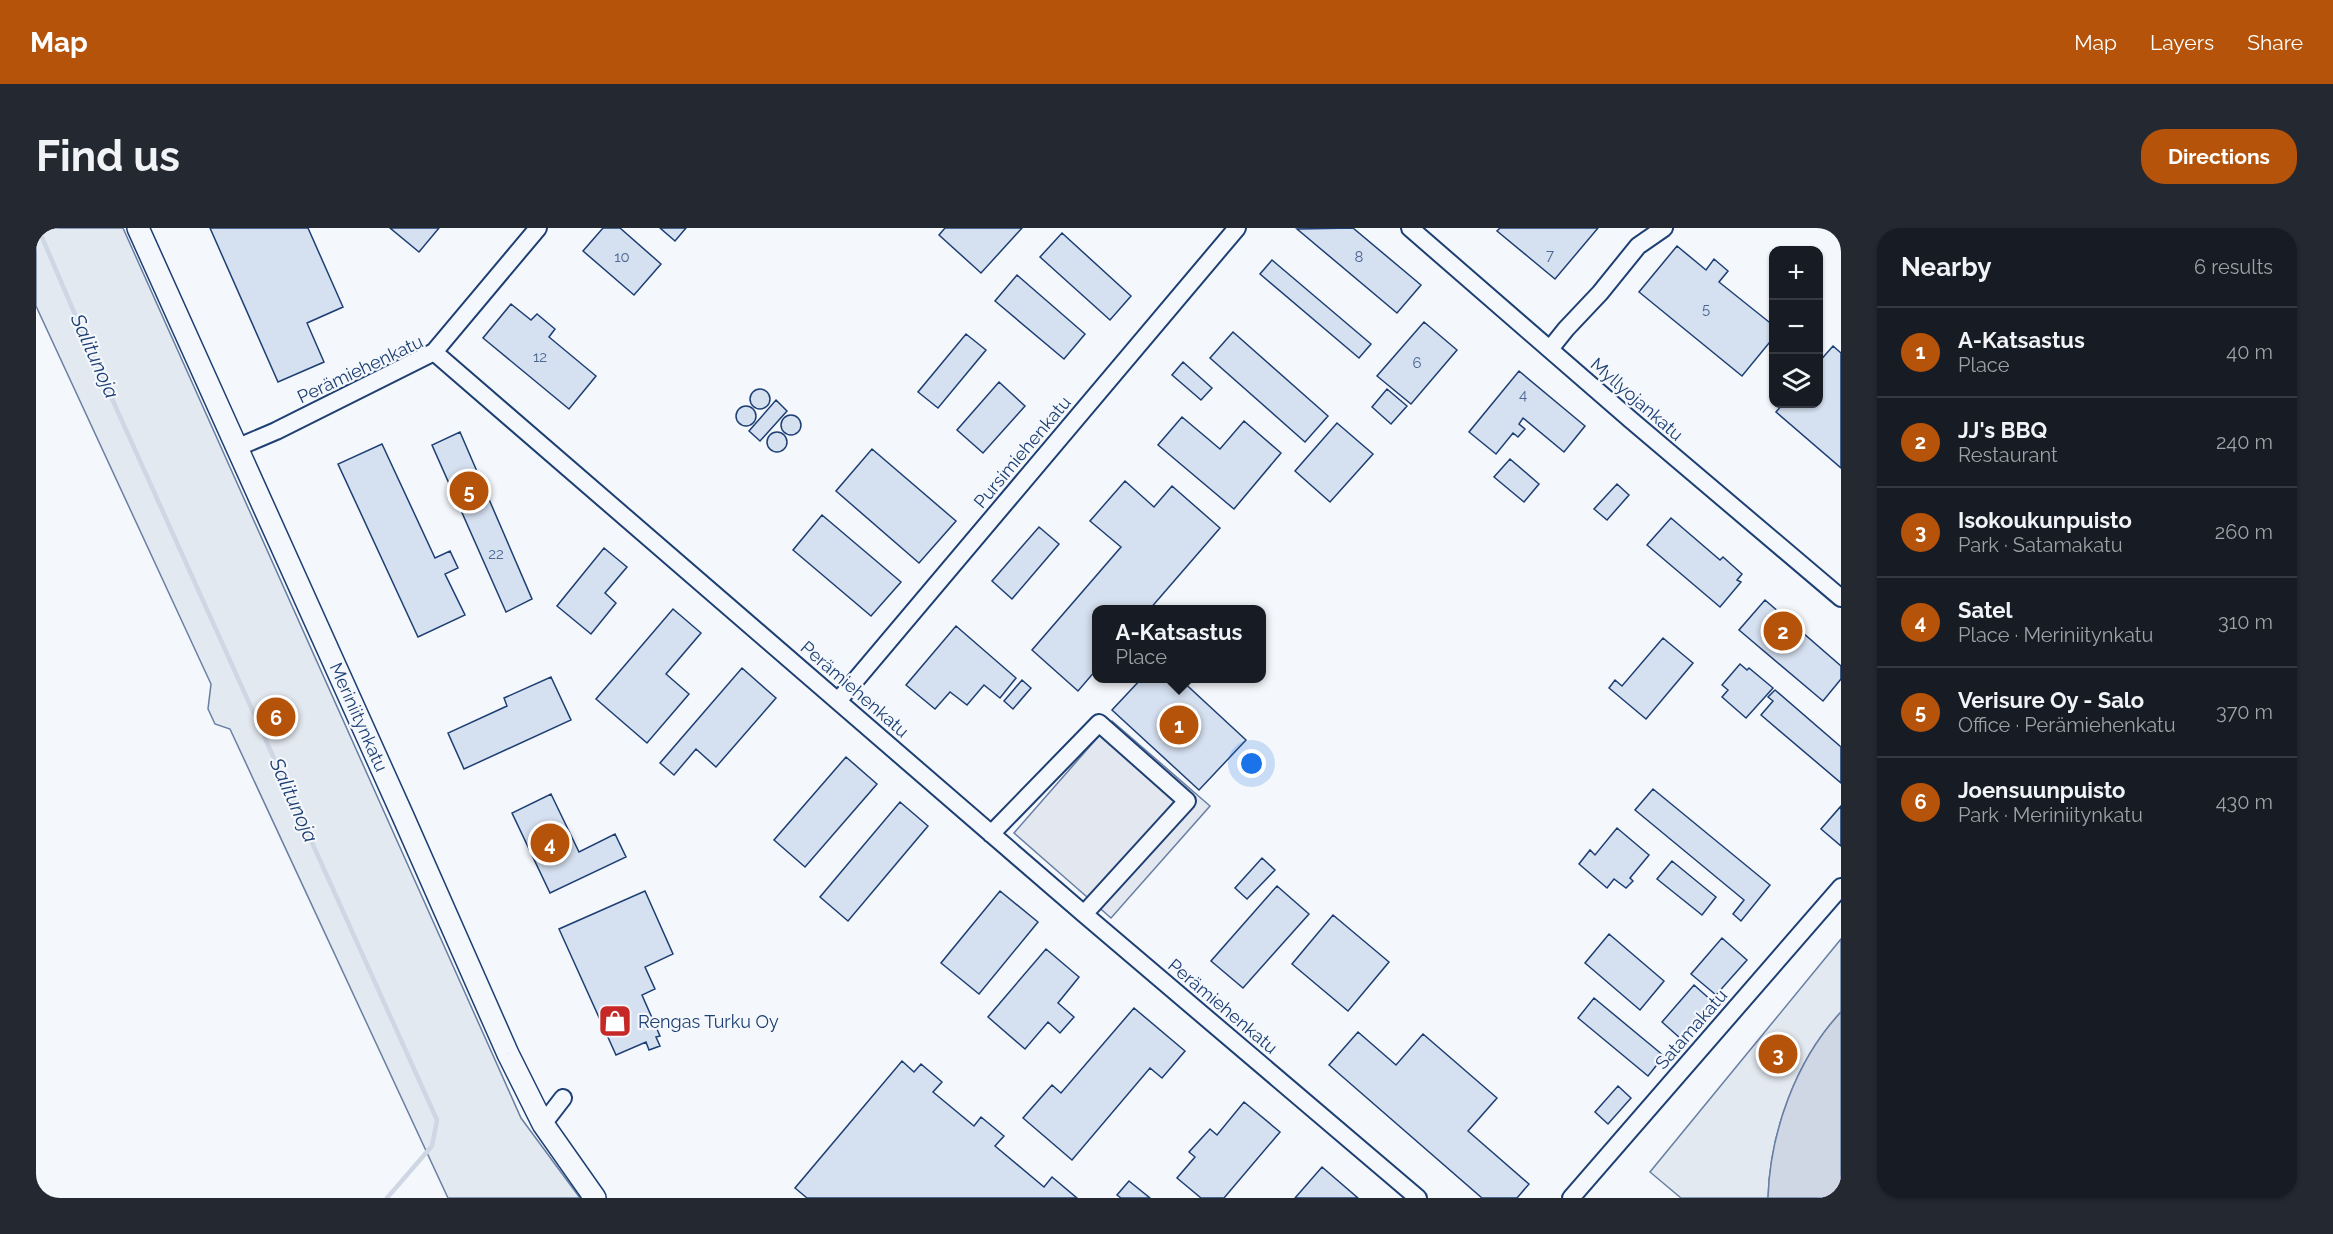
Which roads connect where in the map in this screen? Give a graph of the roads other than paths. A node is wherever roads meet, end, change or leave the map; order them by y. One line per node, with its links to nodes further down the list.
1 (138, 228): 8 (main road, Meriniitynkatu)
2 (538, 228): 7 (street)
3 (1237, 228): 10 (street, Pursimiehenkatu)
4 (1410, 228): 6 (street, Myllyojankatu)
5 (1664, 228): 6 (street)
6 (1550, 350): 9 (street, Myllyojankatu)
7 (434, 352): 8 (street, Perämiehenkatu); 10 (street, Perämiehenkatu)
8 (236, 448): 15 (main road, Meriniitynkatu)
9 (1841, 598)
10 (838, 701): 11 (street, Perämiehenkatu)
11 (991, 834): 13 (street, Perämiehenkatu); 13 (street)
12 (1841, 886): 18 (street, Satamakatu)
13 (1084, 914): 17 (street, Perämiehenkatu)
14 (563, 1098): 15 (street)
15 (543, 1124): 16 (main road, Meriniitynkatu)
16 (595, 1198)
17 (1418, 1198)
18 (1571, 1198)

